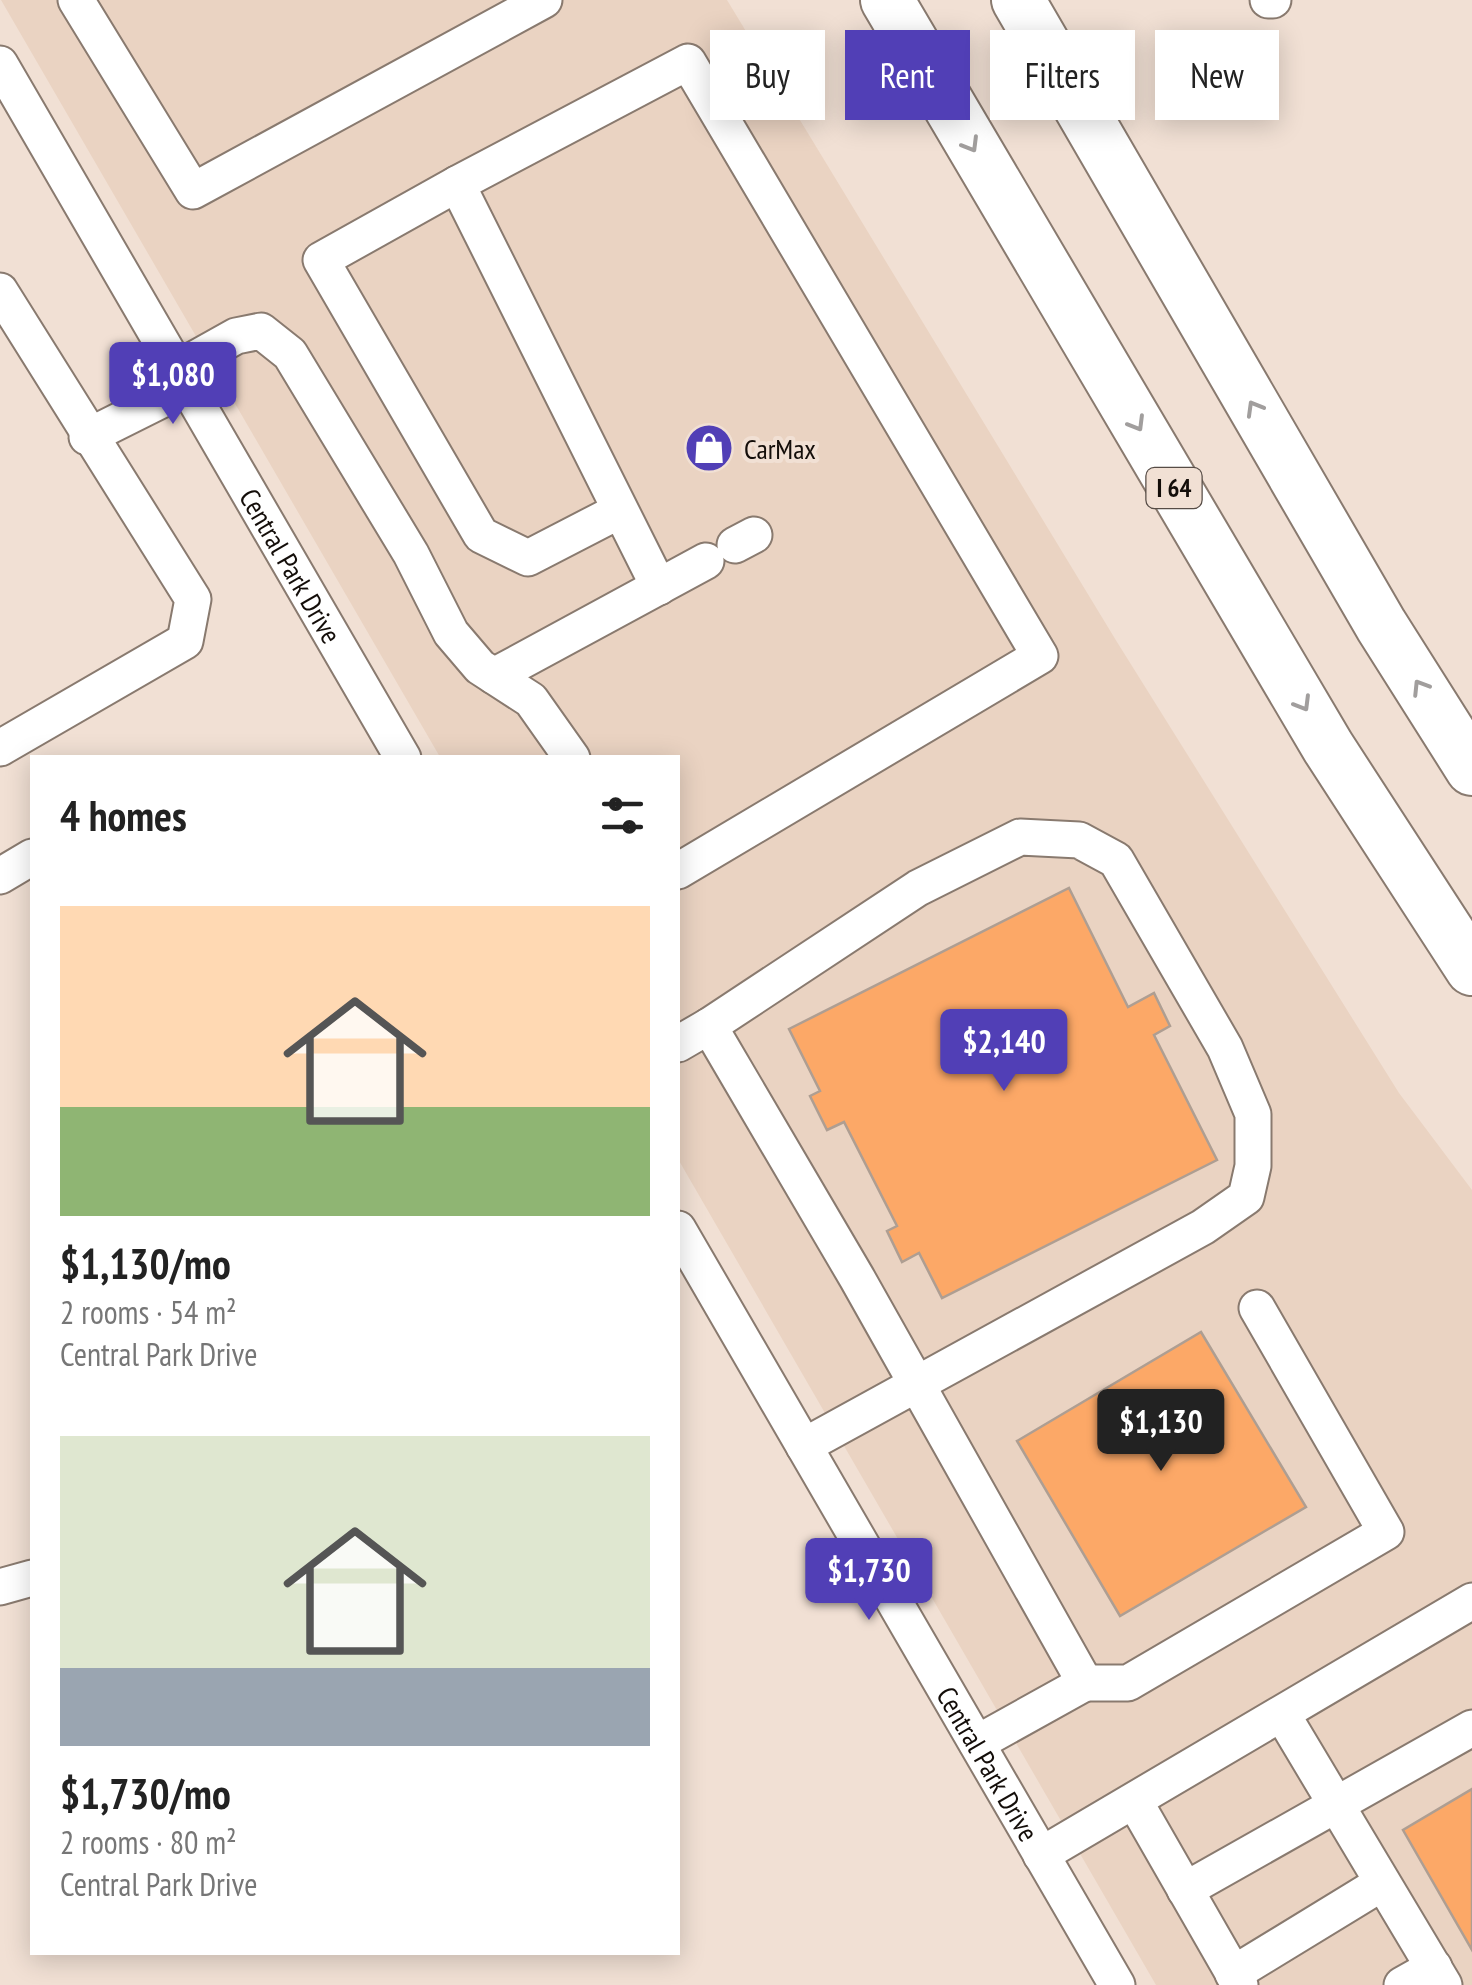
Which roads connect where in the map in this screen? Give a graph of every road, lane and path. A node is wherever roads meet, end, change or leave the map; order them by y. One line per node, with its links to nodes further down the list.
1 (544, 0): 4 (street)
2 (887, 0): 21 (highway, I 64, one-way to 21)
3 (1018, 0): 17 (highway, one-way to 3)
4 (84, 3)
5 (0, 64): 8 (street, Central Park Drive)
6 (457, 184): 10 (street); 10 (street); 19 (street)
7 (0, 291): 9 (street)
8 (182, 378): 9 (street); 13 (street); 15 (street, Central Park Drive)
9 (87, 437): 14 (street)
10 (618, 510): 12 (street)
11 (731, 547): 12 (street)
12 (659, 587): 13 (street)
13 (494, 676): 16 (street)
14 (0, 748)
15 (401, 755)
16 (570, 755)
17 (1472, 769)
18 (30, 857): 20 (street)
19 (680, 869)
20 (0, 876)
21 (1472, 969)
22 (709, 1026): 23 (street); 27 (street); 27 (street)
23 (680, 1043)
24 (680, 1238): 25 (street, Central Park Drive)
25 (687, 1268): 28 (street, Central Park Drive)
26 (1258, 1308): 32 (street)
27 (917, 1384): 28 (street); 32 (street)
28 (804, 1446): 35 (street, Central Park Drive)
29 (30, 1579): 30 (street)
30 (0, 1587)
31 (1472, 1601): 33 (street)
32 (1085, 1684): 35 (street)
33 (1282, 1714): 36 (street); 37 (street)
34 (1472, 1728): 37 (street)
35 (977, 1743): 38 (street, Central Park Drive)
36 (1135, 1802): 38 (street); 40 (street)
37 (1336, 1806): 39 (street); 40 (street)
38 (1041, 1855): 43 (street, Central Park Drive)
39 (1382, 1883): 41 (street); 42 (street)
40 (1186, 1890): 42 (street)
41 (1439, 1976): 44 (street)
42 (1236, 1980)
43 (1117, 1985)
44 (1402, 1985)

